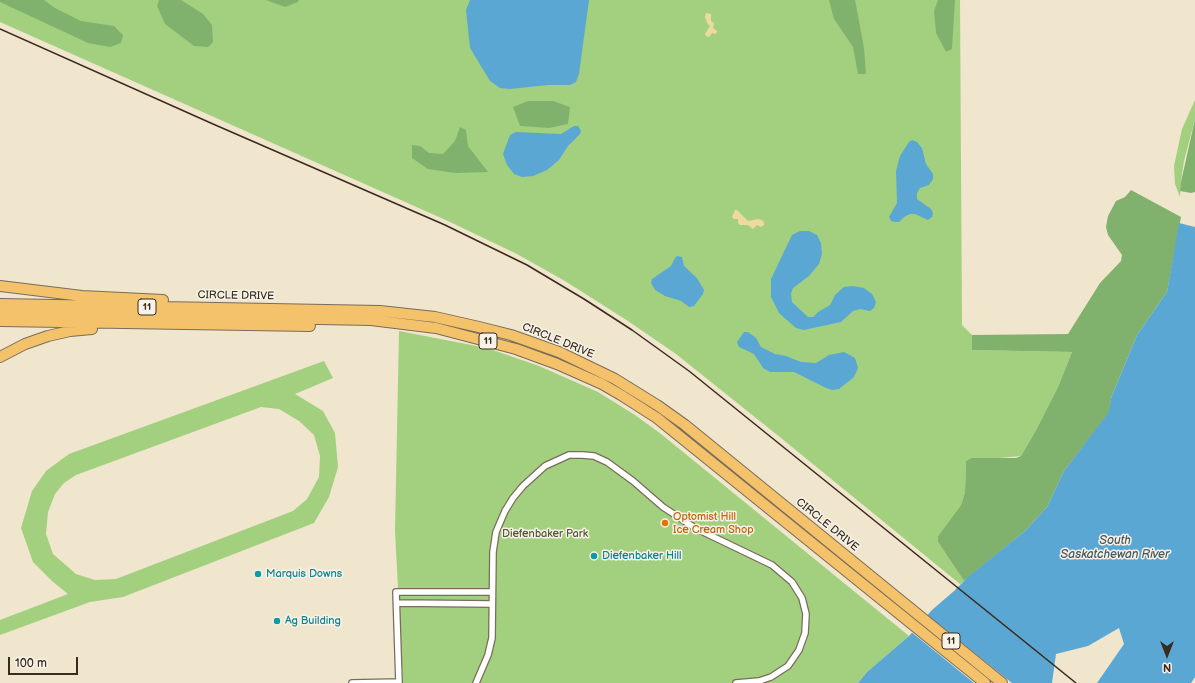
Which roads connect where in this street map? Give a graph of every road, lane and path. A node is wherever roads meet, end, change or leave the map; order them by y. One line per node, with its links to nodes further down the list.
1 (0, 286): 3 (highway)
2 (0, 304): 3 (highway, CIRCLE DRIVE / 11)
3 (295, 309): 17 (highway, CIRCLE DRIVE / 11)
4 (0, 313): 7 (highway, CIRCLE DRIVE / 11)
5 (0, 321): 6 (highway)
6 (200, 325): 7 (highway); 8 (highway)
7 (454, 332): 16 (highway, CIRCLE DRIVE / 11)
8 (0, 357)
9 (492, 592): 10 (street); 11 (street); 15 (street)
10 (396, 603): 11 (street); 13 (street)
11 (492, 604): 14 (street)
12 (352, 683): 13 (street)
13 (399, 683)
14 (476, 683)
15 (736, 683)
16 (985, 683)
17 (1002, 683)

